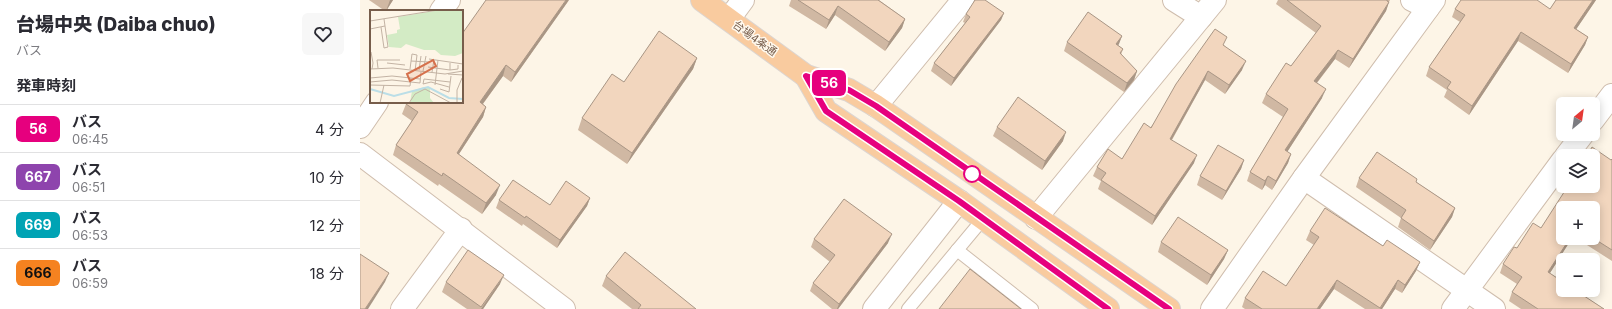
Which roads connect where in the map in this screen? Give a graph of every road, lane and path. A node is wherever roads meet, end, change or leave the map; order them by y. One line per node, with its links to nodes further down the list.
1 (449, 0): 8 (street)
2 (702, 0): 10 (highway, 台場4条通)
3 (743, 0): 10 (street)
4 (964, 0): 14 (street)
5 (1174, 0): 9 (street)
6 (1215, 0): 9 (street)
7 (1425, 3): 21 (street)
8 (442, 10)
9 (1201, 18): 23 (street)
10 (729, 19): 11 (highway, 台場4条通)
11 (806, 76): 14 (highway, 台場4条通); 22 (highway, 台場4条通)
12 (1612, 95): 15 (street)
13 (376, 103): 16 (street)
14 (876, 106): 23 (highway, 台場4条通)
15 (1600, 111)
16 (360, 127)
17 (1578, 141): 18 (street)
18 (1571, 149)
19 (360, 154): 25 (street)
20 (1556, 169): 27 (street)
21 (1304, 178): 27 (street); 35 (street)
22 (959, 201): 24 (highway, 台場4条通); 31 (street)
23 (1036, 218): 34 (highway, 台場4条通)
24 (983, 219): 26 (lane); 28 (highway, 台場4条通)
25 (461, 229): 29 (street); 30 (street)
26 (957, 250): 32 (lane); 33 (lane)
27 (1467, 289): 36 (street); 37 (street)
28 (1100, 307)
29 (402, 309)
30 (564, 309)
31 (874, 309)
32 (908, 309)
33 (1032, 309)
34 (1169, 309)
35 (1212, 309)
36 (1453, 309)
37 (1494, 309)

